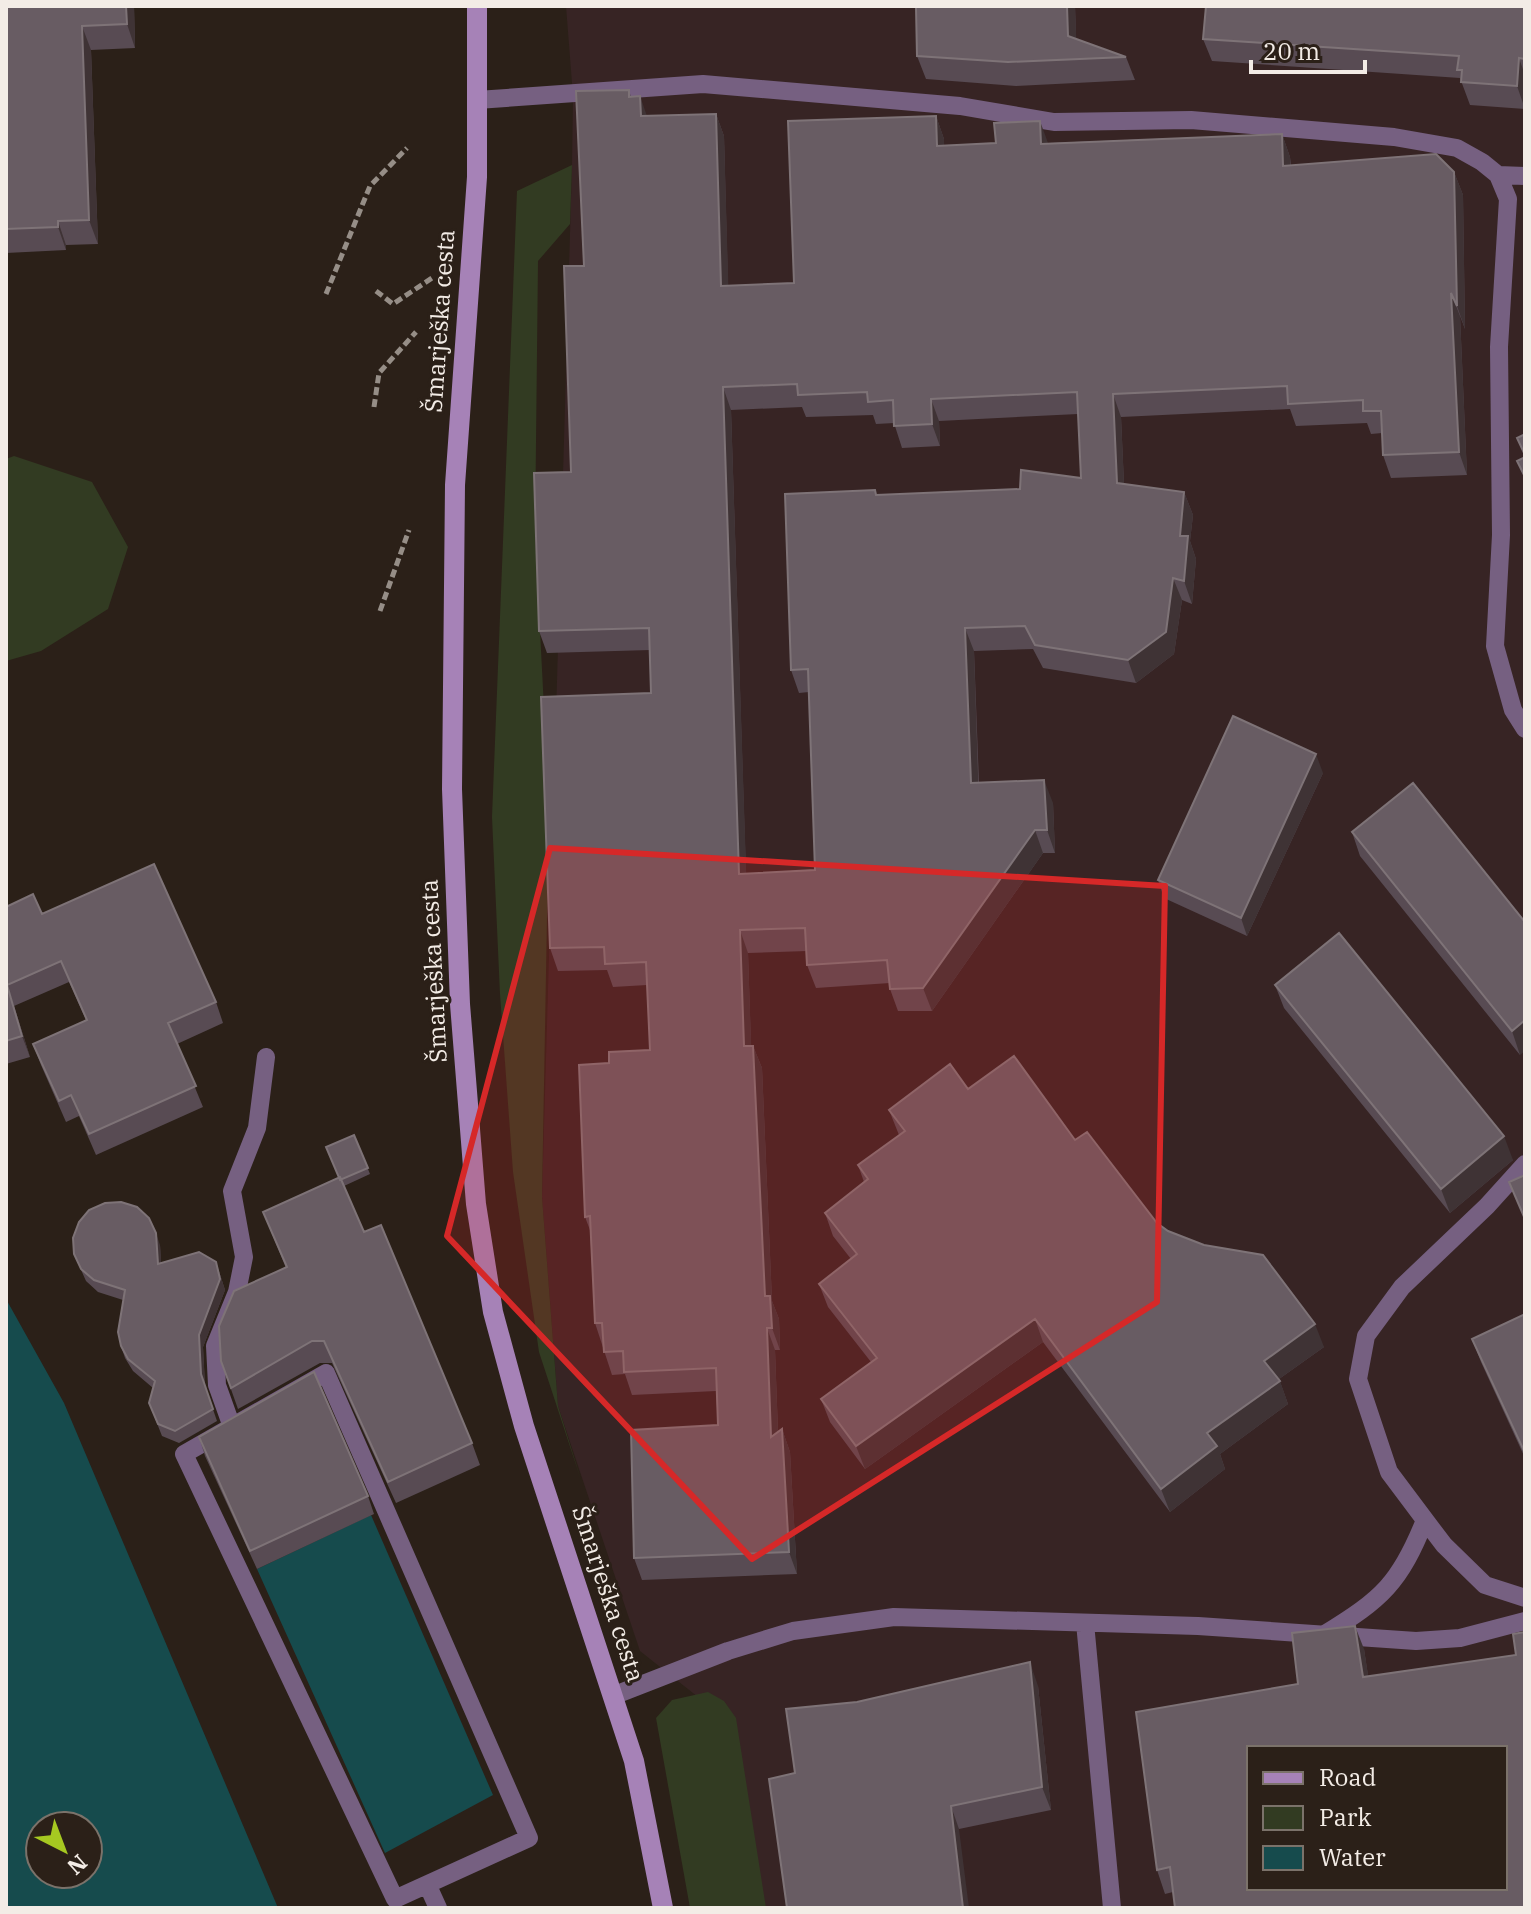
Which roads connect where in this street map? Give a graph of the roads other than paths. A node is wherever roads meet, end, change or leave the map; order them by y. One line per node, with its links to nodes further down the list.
1 (477, 6): 2 (street, Šmarješka cesta)
2 (477, 100): 3 (lane); 14 (street, Šmarješka cesta)
3 (1498, 175): 4 (lane); 5 (lane)
4 (1525, 176)
5 (1525, 729)
6 (266, 1057): 8 (lane)
7 (1525, 1164): 9 (lane)
8 (232, 1427): 15 (lane); 15 (lane)
9 (1425, 1520): 10 (lane); 13 (lane)
10 (1525, 1598)
11 (1525, 1621): 13 (lane)
12 (1085, 1623): 13 (lane); 14 (lane); 18 (lane)
13 (1325, 1634)
14 (615, 1695): 17 (street, Šmarješka cesta)
15 (428, 1886): 16 (lane)
16 (438, 1908)
17 (663, 1908)
18 (1112, 1908)

